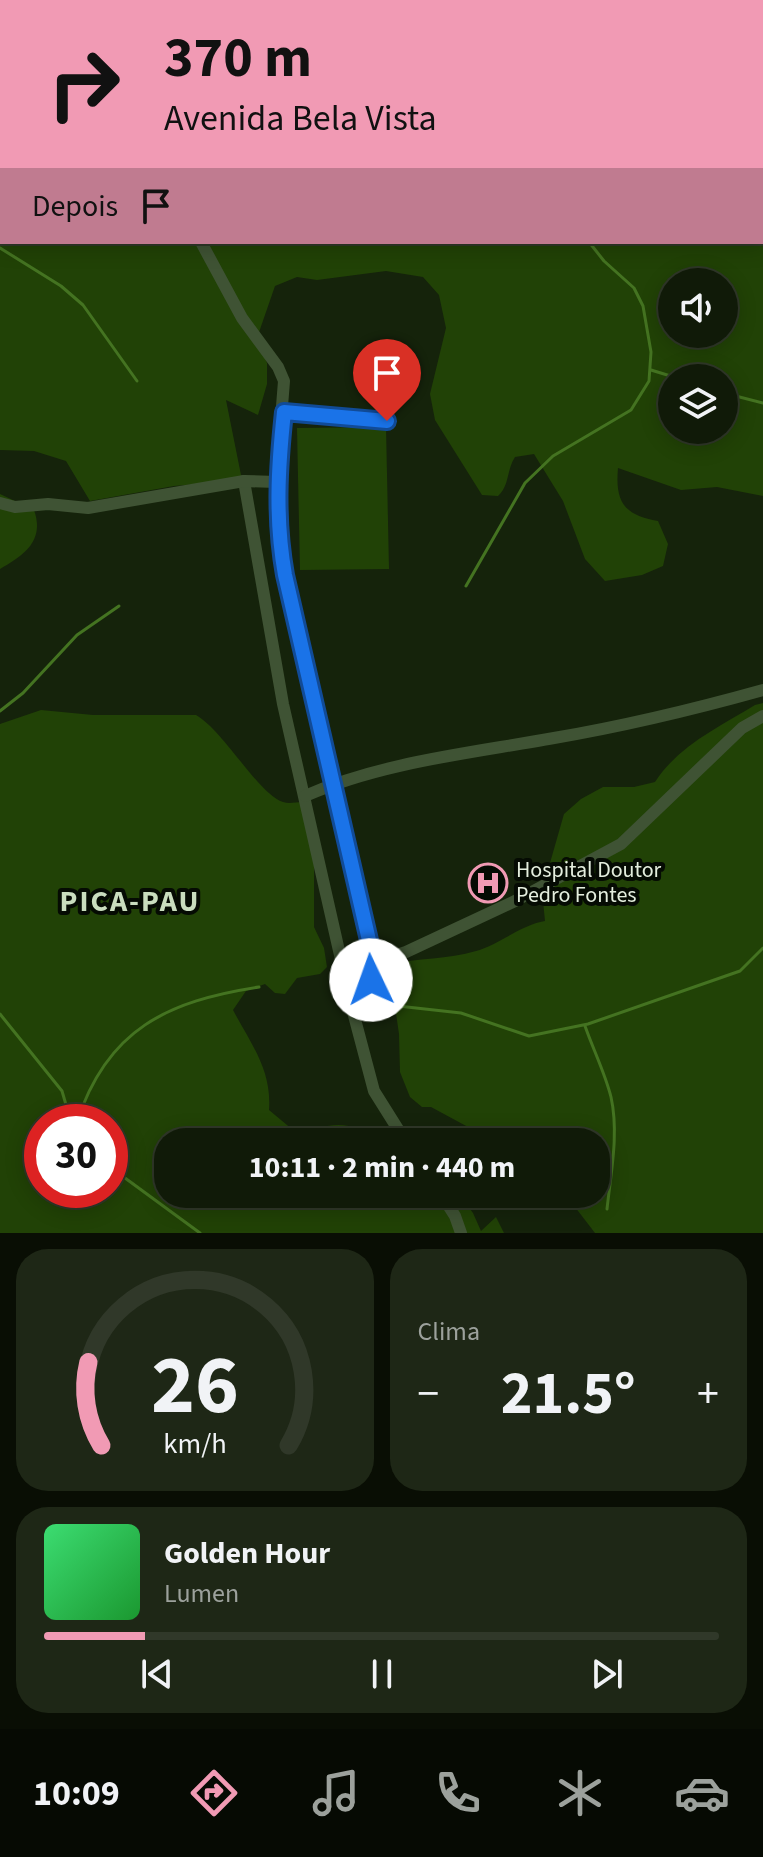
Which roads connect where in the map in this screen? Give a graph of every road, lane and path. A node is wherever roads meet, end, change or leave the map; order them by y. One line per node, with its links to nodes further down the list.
1 (202, 244): 2 (street)
2 (284, 412): 3 (street); 5 (street)
3 (387, 421)
4 (244, 481): 5 (street); 6 (street); 10 (street)
5 (276, 482): 9 (street)
6 (0, 503)
7 (763, 690): 9 (street)
8 (763, 716): 11 (street)
9 (335, 783): 10 (street); 11 (street)
10 (305, 796): 12 (street)
11 (374, 962): 12 (street)
12 (352, 1008): 13 (street)
13 (397, 1128)
14 (450, 1208): 15 (street)
15 (461, 1233)

